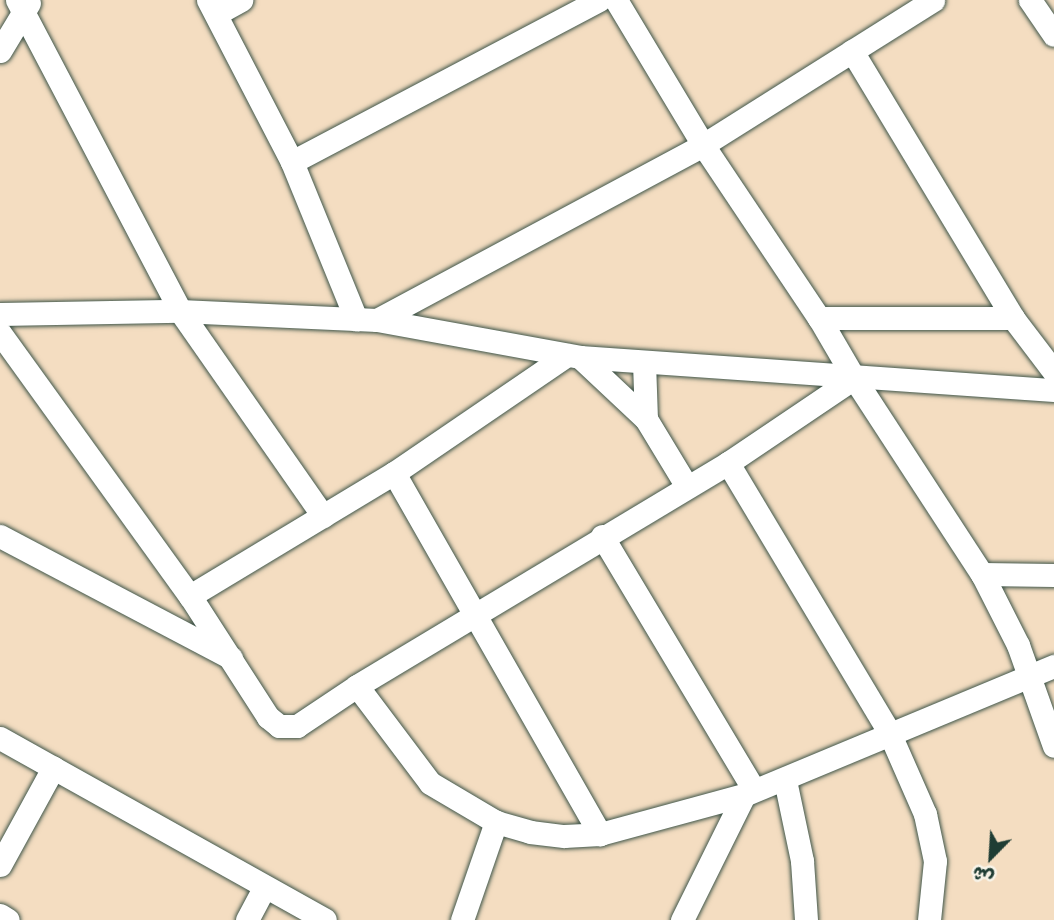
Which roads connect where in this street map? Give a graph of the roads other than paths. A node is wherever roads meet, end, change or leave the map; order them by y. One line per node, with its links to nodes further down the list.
1 (241, 0): 7 (street)
2 (599, 0): 12 (street)
3 (616, 0): 11 (street)
4 (933, 0): 10 (street)
5 (1030, 0): 8 (street)
6 (24, 4): 9 (street); 13 (street)
7 (212, 7): 12 (street)
8 (1054, 35)
9 (0, 51)
10 (852, 51): 11 (street); 16 (street)
11 (703, 145): 15 (street); 17 (street)
12 (292, 162): 17 (street)
13 (180, 311): 14 (street); 17 (street); 28 (street)
14 (0, 314)
15 (819, 317): 16 (street); 22 (street)
16 (1013, 318): 21 (street)
17 (367, 320): 19 (street)
18 (0, 333): 33 (street)
19 (573, 356): 20 (street); 24 (street); 26 (street)
20 (644, 362): 22 (street); 24 (street)
21 (1054, 372)
22 (854, 378): 23 (street); 25 (street); 31 (street)
23 (1054, 390)
24 (646, 419): 27 (street)
25 (728, 463): 27 (street); 39 (street)
26 (394, 473): 28 (street); 34 (street)
27 (686, 485): 30 (street)
28 (323, 516): 33 (street)
29 (0, 536): 35 (street)
30 (602, 537): 34 (street); 44 (street)
31 (982, 574): 32 (street); 37 (street)
32 (1054, 575)
33 (190, 596): 35 (street)
34 (477, 616): 38 (street); 46 (street)
35 (233, 660): 38 (street)
36 (1054, 666): 37 (street)
37 (1030, 675): 39 (street); 41 (street)
38 (358, 686): 45 (street)
39 (889, 732): 43 (street); 56 (street)
40 (0, 738): 42 (street)
41 (1054, 746)
42 (53, 768): 47 (street); 48 (street)
43 (785, 780): 44 (street); 55 (street)
44 (749, 792): 46 (street); 50 (street)
45 (496, 822): 46 (street); 54 (street)
46 (600, 834)
47 (0, 865)
48 (264, 888): 52 (street); 53 (street)
49 (0, 915): 51 (street)
50 (684, 919)
51 (8, 920)
52 (247, 920)
53 (325, 920)
54 (462, 920)
55 (806, 920)
56 (929, 920)

